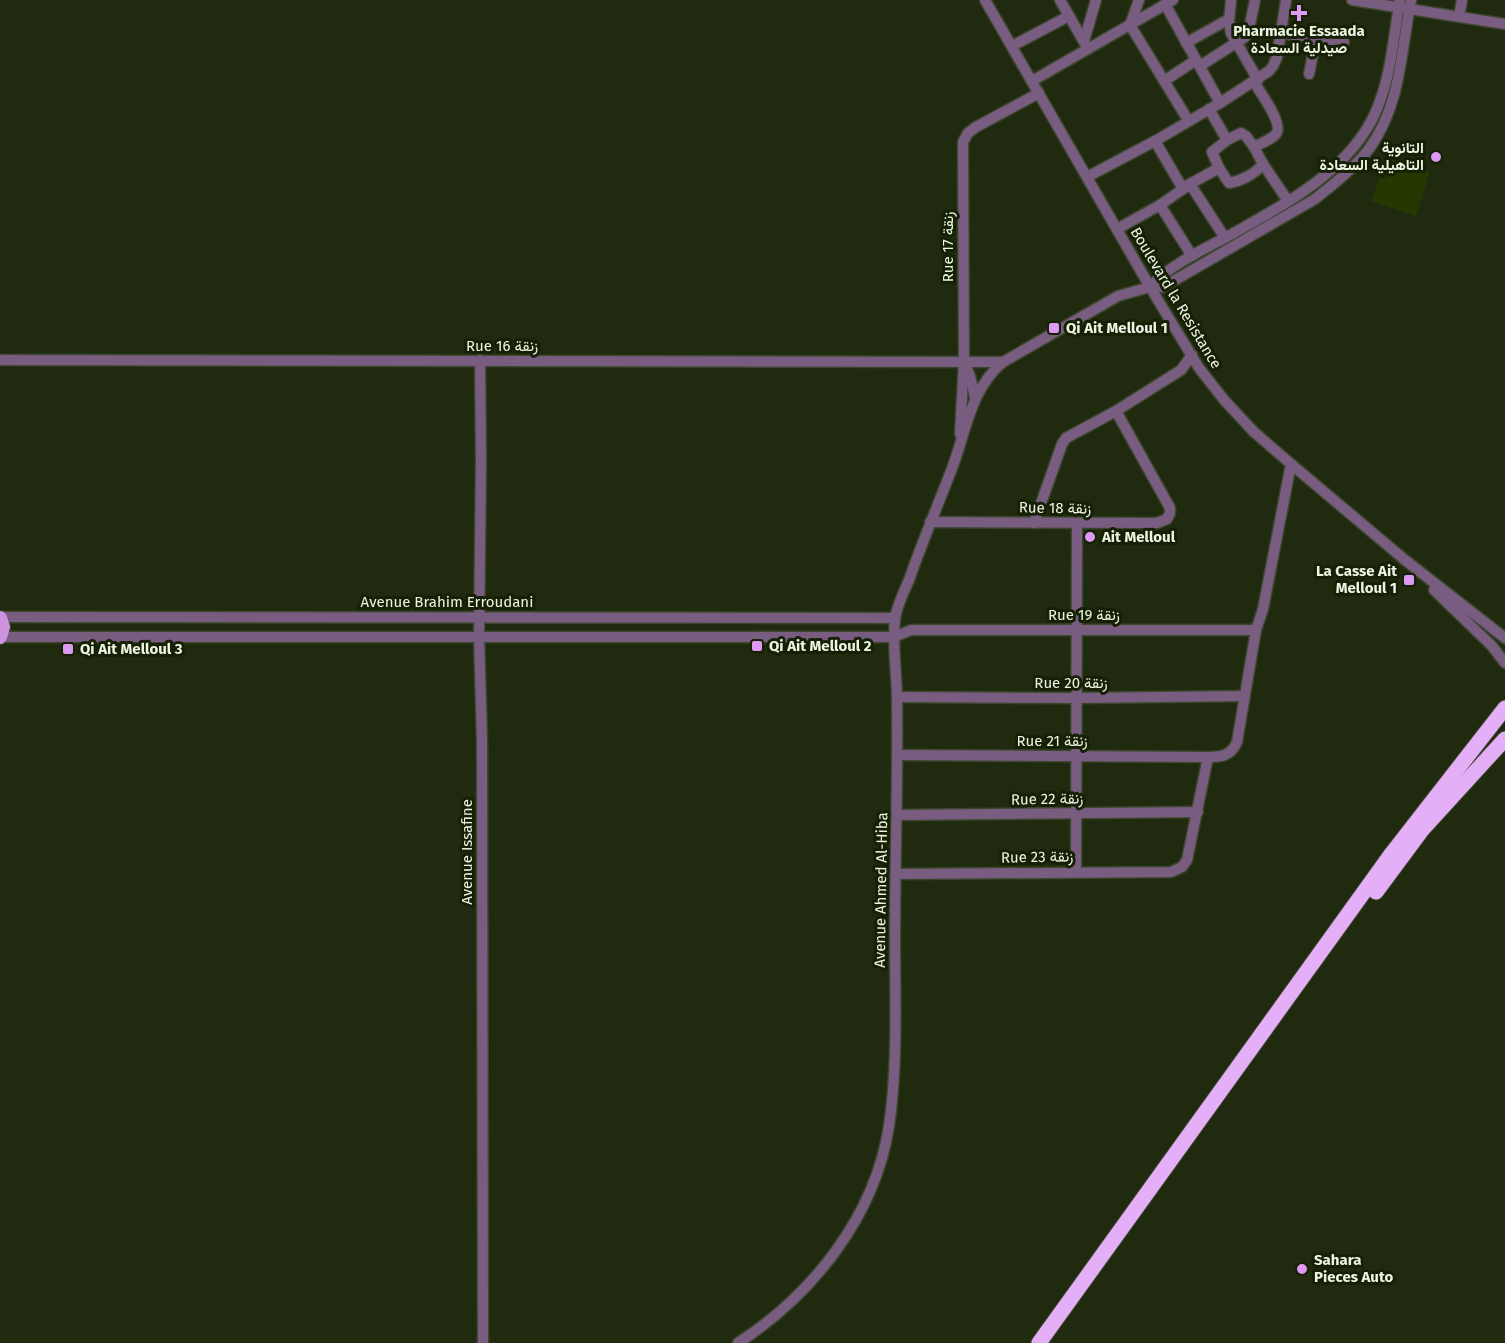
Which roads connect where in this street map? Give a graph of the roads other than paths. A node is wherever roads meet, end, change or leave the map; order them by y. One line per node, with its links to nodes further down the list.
1 (985, 0): 23 (street, Boulevard la Resistance)
2 (1060, 0): 12 (street)
3 (1096, 0): 22 (street)
4 (1139, 0): 16 (street)
5 (1231, 0): 14 (street)
6 (1255, 0): 21 (street)
7 (1286, 0): 17 (street)
8 (1352, 0): 11 (street)
9 (1462, 0): 13 (street)
10 (1169, 2): 16 (street); 20 (street)
11 (1405, 4): 13 (street); 26 (street); 27 (street, Avenue Ahmed Al-Hiba)
12 (1069, 16): 22 (street); 23 (street)
13 (1459, 16): 15 (street)
14 (1229, 19): 20 (street); 21 (street)
15 (1505, 24)
16 (1130, 25): 22 (street); 29 (street)
17 (1280, 33): 18 (street); 30 (street)
18 (1316, 39): 19 (street); 25 (street)
19 (1344, 42)
20 (1186, 43): 24 (street)
21 (1236, 44): 24 (street); 30 (street)
22 (1086, 45): 28 (street)
23 (1012, 46): 28 (street, Boulevard la Resistance)
24 (1198, 63): 29 (street); 32 (street)
25 (1309, 74)
26 (1387, 77): 27 (street); 42 (street)
27 (1399, 80): 47 (street, Avenue Ahmed Al-Hiba)
28 (1032, 81): 31 (street, Boulevard la Resistance)
29 (1164, 81): 34 (street)
30 (1256, 81): 32 (street); 37 (street)
31 (1039, 93): 40 (street, Boulevard la Resistance); 51 (street, Rue 17 زنقة)
32 (1220, 103): 33 (street)
33 (1209, 109): 34 (street); 35 (street)
34 (1188, 120): 36 (street)
35 (1227, 140): 37 (street); 39 (street)
36 (1155, 141): 40 (street); 41 (street)
37 (1254, 147): 38 (street)
38 (1263, 164): 39 (street); 42 (street)
39 (1219, 168): 41 (street)
40 (1087, 177): 44 (street, Boulevard la Resistance)
41 (1186, 187): 43 (street); 45 (street)
42 (1288, 201): 45 (street)
43 (1160, 205): 44 (street); 46 (street)
44 (1117, 229): 47 (street, Boulevard la Resistance)
45 (1224, 238): 46 (street)
46 (1192, 256): 47 (street)
47 (1150, 287): 48 (street, Boulevard la Resistance); 52 (street, Avenue Ahmed Al-Hiba)
48 (1192, 355): 54 (street, Boulevard la Resistance); 55 (street)
49 (0, 360): 50 (street, Rue 16 زنقة)
50 (480, 360): 51 (street, Rue 16 زنقة); 66 (street, Avenue Issafine)
51 (964, 361): 53 (street, Rue 16 زنقة); 56 (street); 57 (street, Rue 17 زنقة)
52 (1003, 362): 53 (street, Rue 16 زنقة); 58 (street, Avenue Ahmed Al-Hiba)
53 (987, 363): 56 (street)
54 (1199, 368): 55 (street); 61 (street, Boulevard la Resistance)
55 (1181, 370): 59 (street)
56 (969, 373): 57 (street); 58 (street)
57 (961, 395): 60 (street, Rue 17 زنقة)
58 (975, 397): 60 (street, Avenue Ahmed Al-Hiba)
59 (1116, 411): 63 (street); 64 (street, Rue 18 زنقة)
60 (960, 442): 62 (street, Avenue Ahmed Al-Hiba)
61 (1291, 464): 65 (street, Boulevard la Resistance); 74 (street)
62 (930, 522): 63 (street, Rue 18 زنقة); 71 (street, Avenue Ahmed Al-Hiba)
63 (1034, 523): 64 (street, Rue 18 زنقة)
64 (1077, 524): 73 (street)
65 (1405, 560): 81 (street, Boulevard la Resistance); 82 (street, Boulevard la Resistance)
66 (479, 617): 67 (street, Avenue Brahim Erroudani); 70 (street, Avenue Brahim Erroudani); 75 (street, Avenue Issafine)
67 (778, 617): 71 (street, Avenue Brahim Erroudani); 76 (street)
68 (0, 618): 69 (street, Avenue Brahim Erroudani); 77 (main road)
69 (211, 618): 70 (street, Avenue Brahim Erroudani); 78 (street)
70 (294, 618): 79 (street)
71 (895, 618): 72 (street); 80 (street, Avenue Ahmed Al-Hiba)
72 (911, 630): 73 (street, Rue 19 زنقة); 80 (street, Rue 19 زنقة)
73 (1077, 630): 74 (street, Rue 19 زنقة); 85 (street)
74 (1256, 630): 83 (street)
75 (479, 636): 76 (street); 79 (street); 96 (street, Avenue Issafine)
76 (780, 636): 80 (street)
77 (0, 637): 78 (street)
78 (211, 637): 79 (street)
79 (294, 637)
80 (894, 638): 84 (street, Avenue Ahmed Al-Hiba)
81 (1505, 638)
82 (1505, 663)
83 (1244, 696): 85 (street, Rue 20 زنقة); 90 (street)
84 (897, 697): 85 (street, Rue 20 زنقة); 88 (street, Avenue Ahmed Al-Hiba)
85 (1077, 698): 89 (street)
86 (1505, 708): 98 (highway)
87 (1505, 739): 99 (highway)
88 (897, 755): 89 (street, Rue 21 زنقة); 93 (street, Avenue Ahmed Al-Hiba)
89 (1076, 756): 90 (street, Rue 21 زنقة); 92 (street)
90 (1208, 757): 91 (street)
91 (1198, 812): 92 (street, Rue 22 زنقة); 94 (street, Rue 23 زنقة)
92 (1076, 813): 93 (street, Rue 22 زنقة); 94 (street)
93 (897, 815): 95 (street, Avenue Ahmed Al-Hiba)
94 (1076, 872): 95 (street, Rue 23 زنقة)
95 (896, 874): 97 (street, Avenue Ahmed Al-Hiba)
96 (483, 1343)
97 (738, 1343)
98 (1040, 1343)
99 (1052, 1343)

